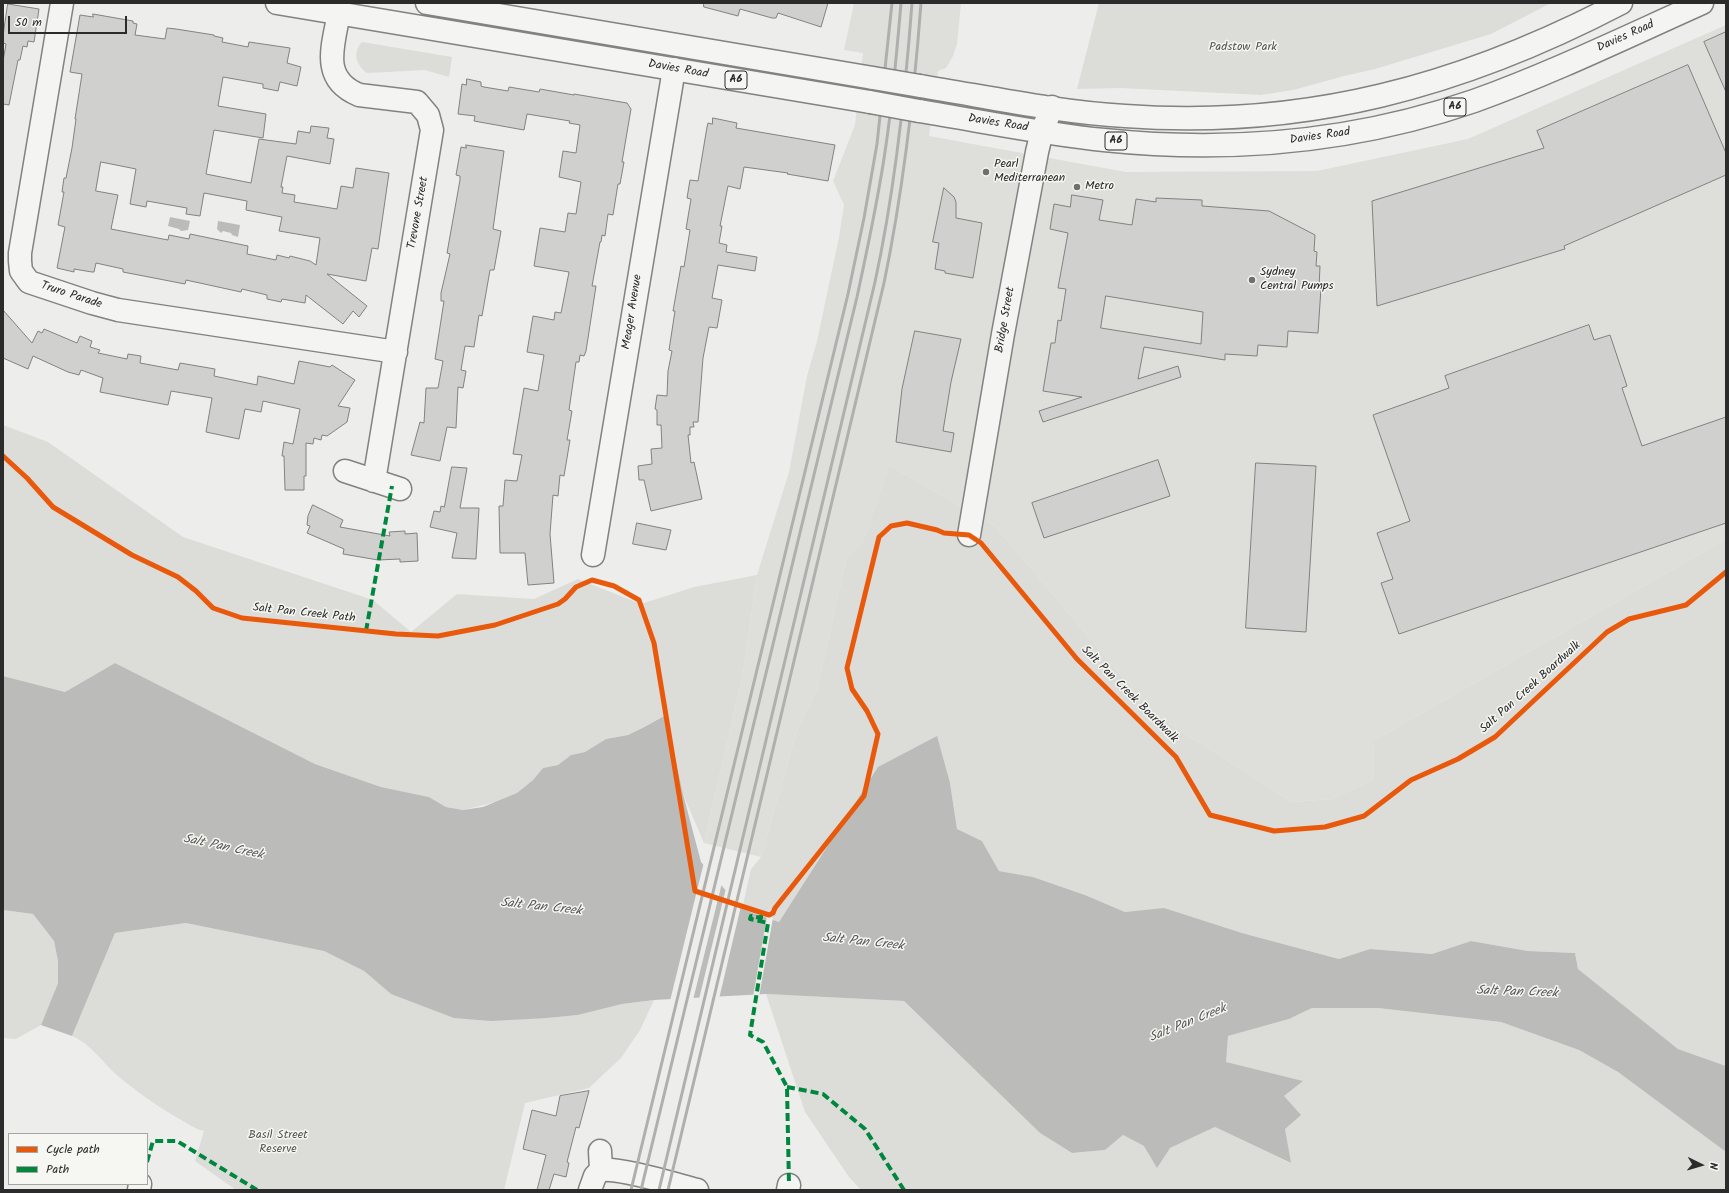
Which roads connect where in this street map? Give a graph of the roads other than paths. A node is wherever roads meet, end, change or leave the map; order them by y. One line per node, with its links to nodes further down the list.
1 (62, 3): 11 (main road, Truro Parade)
2 (277, 3): 6 (main road, Davies Road / A6)
3 (427, 3): 7 (main road, Davies Road / A6)
4 (1621, 3): 9 (main road, Davies Road / A6)
5 (1702, 3): 10 (main road, Davies Road / A6)
6 (339, 13): 8 (main road, Davies Road / A6); 11 (main road, Trevone Street)
7 (645, 39): 8 (main road); 9 (main road, Davies Road / A6, bridge)
8 (674, 70): 10 (main road, Davies Road / A6, bridge); 16 (main road, Meager Avenue)
9 (1052, 107): 10 (main road, Bridge Street)
10 (1042, 131): 15 (main road, Bridge Street)
11 (396, 352): 13 (main road, Trevone Street)
12 (345, 471): 13 (main road)
13 (374, 481): 14 (main road)
14 (400, 489)
15 (969, 535)
16 (593, 555)
17 (590, 1190): 18 (main road)
18 (697, 1190)

